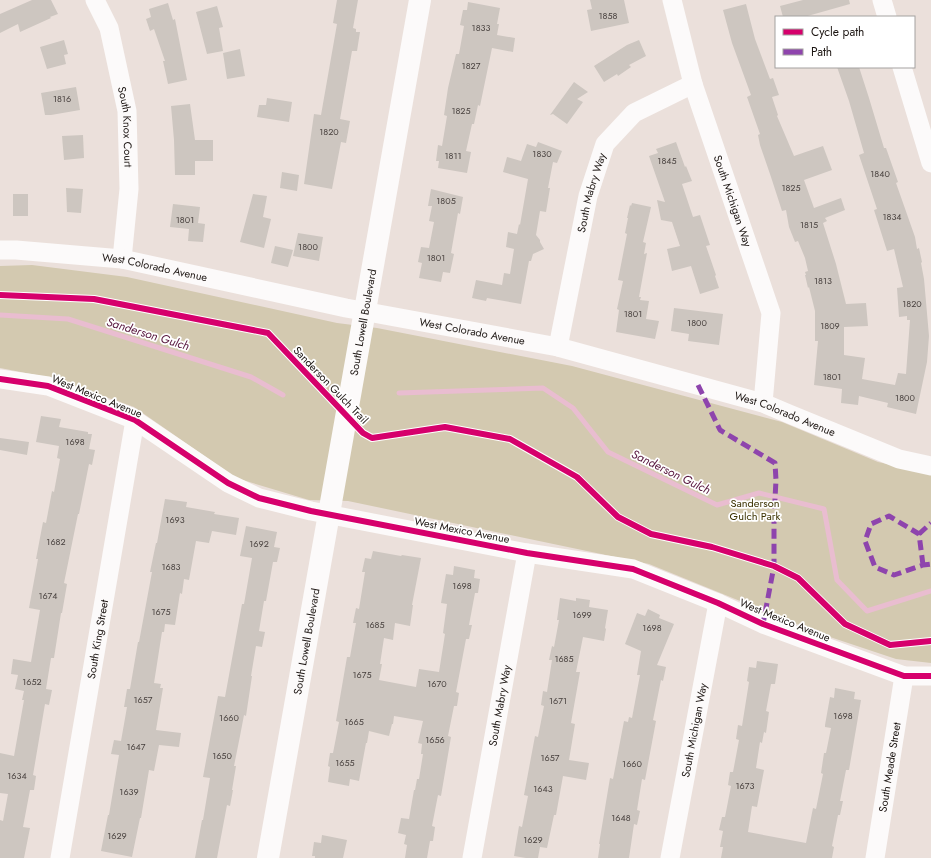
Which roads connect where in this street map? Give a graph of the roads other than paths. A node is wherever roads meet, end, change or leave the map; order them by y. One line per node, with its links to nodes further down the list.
1 (95, 0): 10 (street, South Knox Court)
2 (420, 0): 11 (street, South Lowell Boulevard)
3 (672, 0): 7 (street, South Michigan Way)
4 (882, 0): 5 (street)
5 (887, 16)
6 (902, 68): 8 (street)
7 (693, 84): 12 (street, South Mabry Way); 14 (street, South Michigan Way)
8 (931, 163)
9 (0, 250): 10 (street, West Colorado Avenue)
10 (122, 259): 11 (street, West Colorado Avenue)
11 (364, 311): 12 (street, West Colorado Avenue); 17 (street, South Lowell Boulevard)
12 (558, 346): 14 (street, West Colorado Avenue)
13 (0, 379): 15 (street, West Mexico Avenue)
14 (763, 403): 16 (street, West Colorado Avenue)
15 (135, 420): 17 (street, West Mexico Avenue); 22 (street, South King Street)
16 (931, 466)
17 (329, 514): 18 (street, West Mexico Avenue); 23 (street, South Lowell Boulevard)
18 (527, 553): 19 (street, West Mexico Avenue); 24 (street, South Mabry Way)
19 (718, 603): 20 (street, West Mexico Avenue); 25 (street, South Michigan Way)
20 (904, 676): 21 (street, West Mexico Avenue); 26 (street, South Meade Street)
21 (931, 676)
22 (60, 858)
23 (268, 858)
24 (472, 858)
25 (670, 858)
26 (875, 858)

